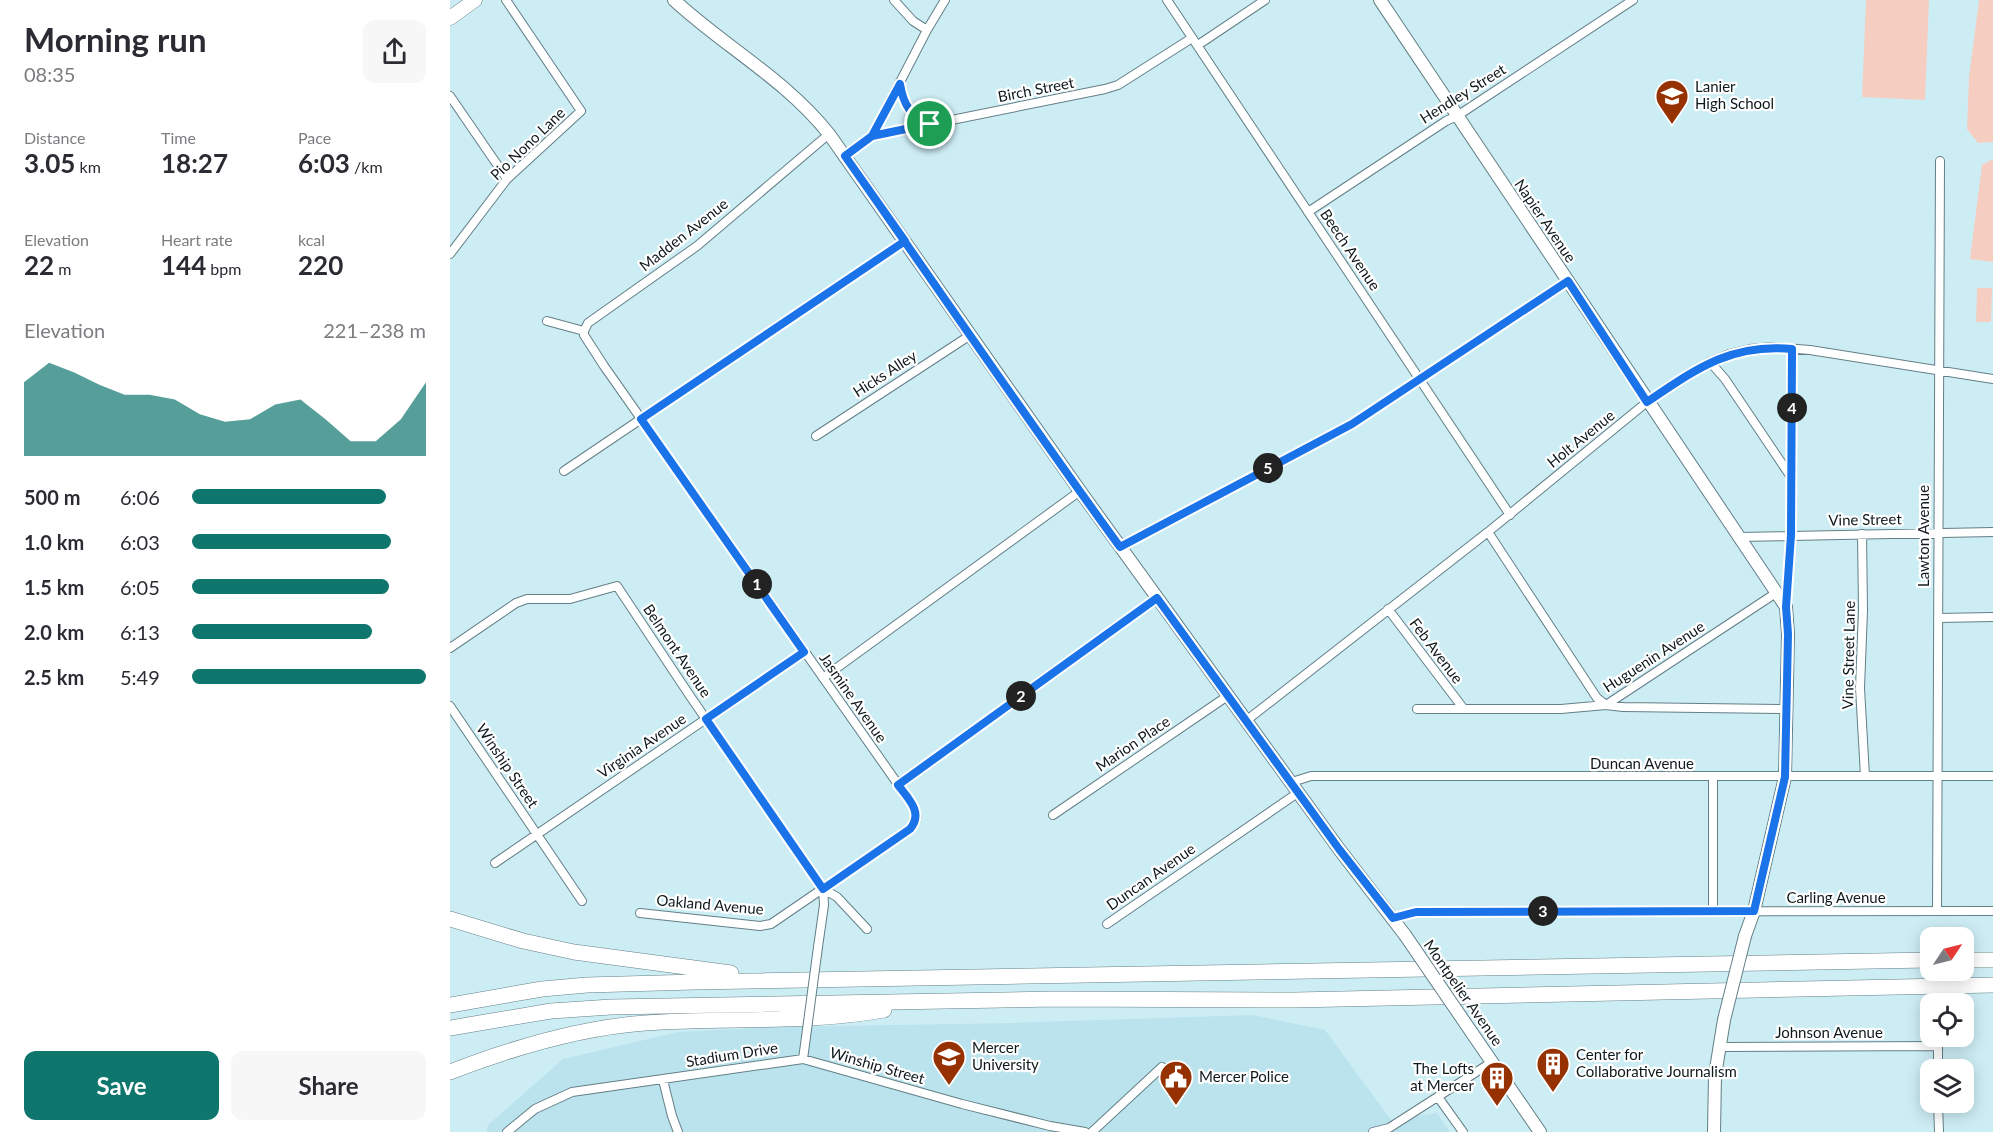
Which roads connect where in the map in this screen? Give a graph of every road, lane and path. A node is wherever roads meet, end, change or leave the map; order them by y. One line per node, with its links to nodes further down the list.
1 (475, 0): 10 (main road)
2 (506, 0): 23 (street, Pio Nono Lane)
3 (674, 0): 19 (street, Montpelier Avenue)
4 (894, 0): 12 (street)
5 (945, 0): 12 (street)
6 (1167, 0): 13 (street, Beech Avenue)
7 (1265, 0): 14 (street)
8 (1380, 0): 17 (street, Napier Avenue)
9 (1633, 0): 17 (street, Hendley Street)
10 (461, 4): 11 (main road)
11 (450, 18)
12 (927, 30): 15 (street)
13 (1192, 38): 14 (street, Beech Avenue); 18 (street, Birch Street)
14 (1198, 45): 24 (street, Beech Avenue)
15 (900, 84): 18 (street); 20 (street)
16 (450, 96): 23 (street)
17 (1457, 116): 24 (street, Hendley Street); 27 (street, Napier Avenue)
18 (930, 124): 20 (street, Birch Street)
19 (829, 134): 21 (street, Montpelier Avenue); 29 (street, Madden Avenue)
20 (872, 136): 21 (street)
21 (845, 156): 25 (street, Montpelier Avenue)
22 (1940, 161): 33 (street, Lawton Avenue)
23 (507, 179): 26 (street, Pio Nono Lane)
24 (1308, 212): 34 (street, Beech Avenue)
25 (905, 241): 30 (street, Montpelier Avenue); 37 (street)
26 (450, 254)
27 (1568, 281): 34 (street); 36 (street, Napier Avenue)
28 (548, 321): 29 (street)
29 (584, 331): 37 (street, Jasmine Avenue)
30 (969, 336): 38 (street, Hicks Alley); 41 (street, Montpelier Avenue)
31 (1792, 349): 32 (street, Holt Avenue); 33 (street, Holt Avenue); 40 (street)
32 (1710, 362): 36 (street, Holt Avenue); 40 (street)
33 (1938, 371): 35 (street, Holt Avenue); 45 (street, Lawton Avenue)
34 (1420, 379): 42 (street, Beech Avenue); 49 (street)
35 (1993, 379)
36 (1647, 402): 42 (street, Holt Avenue); 48 (street, Napier Avenue)
37 (641, 419): 39 (street); 57 (street, Jasmine Avenue)
38 (816, 436)
39 (564, 471)
40 (1791, 477): 47 (street)
41 (1080, 491): 49 (street, Montpelier Avenue); 58 (street)
42 (1510, 514): 43 (street, Holt Avenue)
43 (1488, 532): 53 (street, Holt Avenue); 60 (street)
44 (1993, 532): 45 (street, Vine Street)
45 (1938, 533): 46 (street, Vine Street); 55 (street, Lawton Avenue)
46 (1862, 534): 47 (street, Vine Street); 67 (street, Vine Street Lane)
47 (1791, 535): 48 (street, Vine Street); 52 (street)
48 (1738, 537): 50 (street, Napier Avenue)
49 (1120, 547): 51 (street, Montpelier Avenue)
50 (1776, 593): 52 (street, Napier Avenue); 60 (street, Huguenin Avenue)
51 (1157, 598): 59 (street, Montpelier Avenue); 72 (street)
52 (1786, 607): 64 (street)
53 (1388, 609): 62 (street, Feb Avenue); 66 (street, Holt Avenue)
54 (1993, 617): 55 (street)
55 (1938, 618): 68 (street, Lawton Avenue)
56 (450, 648): 65 (street, Belmont Avenue)
57 (804, 652): 58 (street, Jasmine Avenue); 65 (street, Virginia Avenue)
58 (823, 678): 72 (street, Jasmine Avenue)
59 (1229, 695): 66 (street, Montpelier Avenue); 75 (street, Marion Place)
60 (1606, 705): 62 (street, Huguenin Avenue); 64 (street)
61 (450, 706): 76 (street, Winship Street)
62 (1462, 708): 63 (street, Huguenin Avenue)
63 (1417, 709)
64 (1787, 709): 71 (street)
65 (706, 719): 76 (street, Virginia Avenue); 78 (street, Belmont Avenue)
66 (1247, 720): 73 (street, Montpelier Avenue)
67 (1864, 776): 68 (street, Duncan Avenue); 71 (street, Duncan Avenue)
68 (1939, 776): 69 (street, Duncan Avenue); 83 (street, Lawton Avenue)
69 (1993, 776)
70 (1713, 777): 71 (street, Duncan Avenue); 73 (street, Duncan Avenue); 80 (street)
71 (1785, 777): 81 (street)
72 (898, 785): 74 (street, Jasmine Avenue)
73 (1295, 787): 85 (street, Montpelier Avenue); 87 (street, Duncan Avenue)
74 (916, 814): 78 (street, Oakland Avenue)
75 (1053, 815)
76 (537, 834): 77 (street, Virginia Avenue); 79 (street, Winship Street)
77 (495, 863)
78 (823, 889): 84 (street, Oakland Avenue); 88 (street, Belmont Avenue); 98 (street, bridge)
79 (582, 901)
80 (1713, 911): 81 (street, Carling Avenue); 85 (street, Carling Avenue)
81 (1754, 911): 83 (street, Carling Avenue); 97 (street, bridge)
82 (1993, 911): 83 (street, Carling Avenue)
83 (1937, 912)
84 (640, 913)
85 (1393, 918): 100 (street, Montpelier Avenue, bridge)
86 (450, 919): 92 (highway)
87 (1107, 924)
88 (867, 929)
89 (1920, 960): 92 (highway)
90 (1974, 960): 91 (highway)
91 (1993, 960)
92 (802, 980): 95 (highway)
93 (1993, 985): 94 (highway)
94 (927, 1002): 96 (highway); 102 (highway)
95 (450, 1005)
96 (450, 1028)
97 (1719, 1047): 99 (street, Johnson Avenue); 113 (street)
98 (803, 1059): 103 (street, Stadium Drive); 108 (street, Winship Street)
99 (1938, 1059)
100 (1492, 1062): 104 (street); 112 (street, Montpelier Avenue)
101 (1162, 1067): 109 (street)
102 (450, 1072)
103 (663, 1080): 106 (street, Stadium Drive); 107 (street)
104 (1438, 1097): 110 (street); 111 (street)
105 (1938, 1113): 114 (street)
106 (507, 1132)
107 (678, 1132)
108 (1085, 1132)
109 (1092, 1132)
110 (1373, 1132)
111 (1463, 1132)
112 (1540, 1132)
113 (1714, 1132)
114 (1939, 1132)

